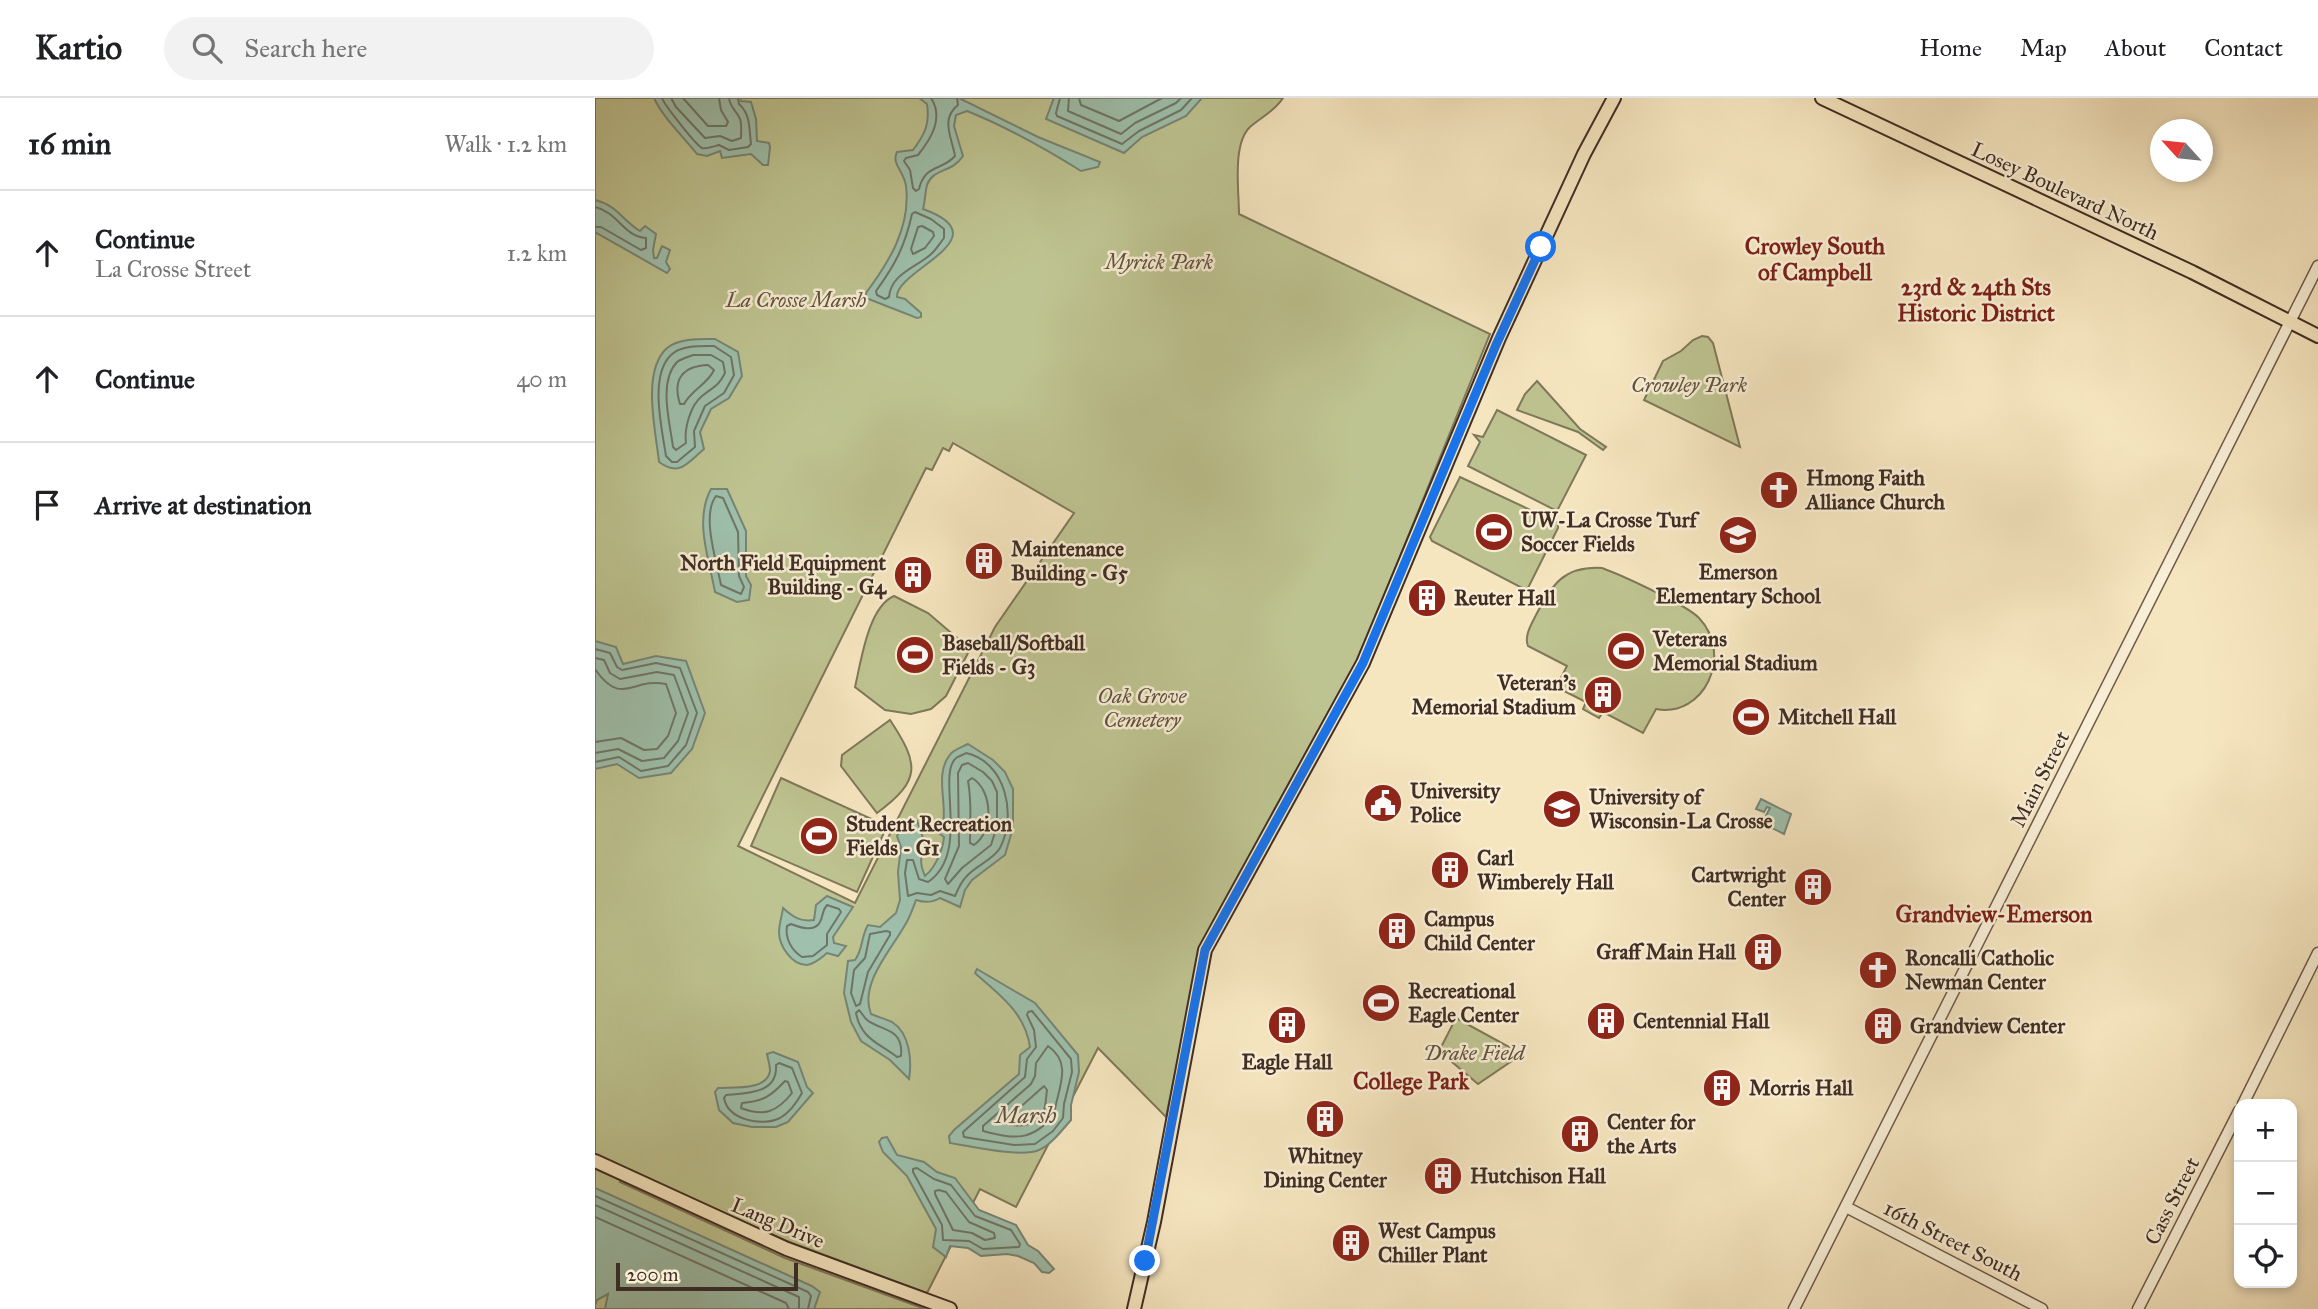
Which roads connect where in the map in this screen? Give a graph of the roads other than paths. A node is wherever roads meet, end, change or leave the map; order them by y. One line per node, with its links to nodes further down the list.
1 (1605, 98): 4 (main road)
2 (1613, 98): 4 (main road)
3 (1822, 98): 6 (main road, Losey Boulevard North)
4 (1597, 127): 14 (main road)
5 (2318, 266): 6 (street, Main Street)
6 (2291, 320): 7 (main road, Losey Boulevard North); 12 (street, Main Street)
7 (2318, 336)
8 (2318, 953): 9 (street)
9 (2245, 1099)
10 (2234, 1121): 17 (street, Cass Street)
11 (595, 1161): 13 (main road, Lang Drive)
12 (1846, 1207): 15 (street, Main Street); 16 (street, 16th Street South)
13 (950, 1309)
14 (1134, 1309)
15 (1794, 1309)
16 (2042, 1309)
17 (2138, 1309)

